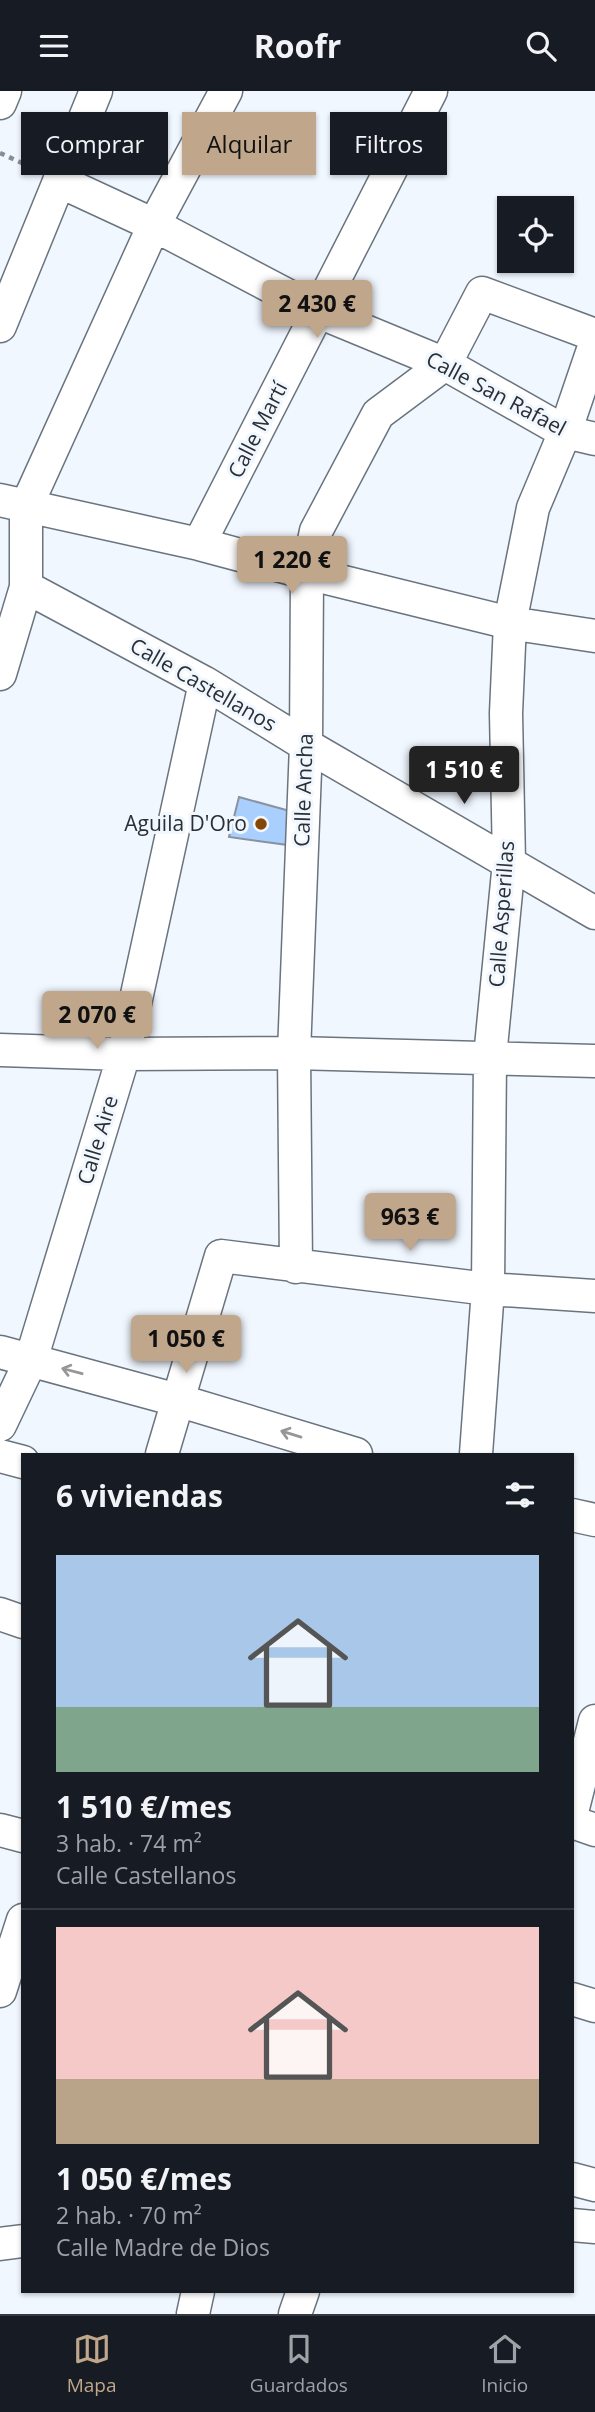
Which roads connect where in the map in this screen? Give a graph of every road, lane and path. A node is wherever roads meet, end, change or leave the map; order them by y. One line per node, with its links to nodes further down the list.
1 (5, 91): 5 (street)
2 (96, 91): 6 (street)
3 (226, 91): 7 (street)
4 (432, 91): 9 (street, Calle Martí)
5 (0, 103)
6 (59, 181): 7 (street, Calle San Rafael); 8 (street)
7 (154, 226): 9 (street, Calle San Rafael); 16 (street)
8 (8, 288): 10 (street)
9 (319, 312): 13 (street, Calle San Rafael); 18 (street, Calle Martí)
10 (0, 326)
11 (595, 335): 13 (street)
12 (595, 344): 14 (street, Calle Asperillas)
13 (445, 364): 14 (street, Calle San Rafael); 19 (street, Calle Ancha)
14 (565, 432): 15 (street, Calle San Rafael); 21 (street, Calle Asperillas)
15 (595, 439)
16 (13, 503): 17 (street); 18 (street); 20 (street)
17 (0, 535)
18 (199, 544): 19 (street)
19 (307, 573): 21 (street); 25 (street, Calle Ancha)
20 (26, 587): 23 (street); 24 (street, Calle Castellanos)
21 (510, 623): 22 (street); 26 (street, Calle Asperillas)
22 (595, 636)
23 (0, 674)
24 (205, 683): 25 (street, Calle Castellanos); 30 (street, Calle Aire)
25 (306, 745): 26 (street, Calle Castellanos); 29 (street, Calle Ancha)
26 (509, 862): 27 (street, Calle Castellanos); 31 (street, Calle Asperillas)
27 (595, 913)
28 (0, 1050): 30 (street)
29 (294, 1053): 30 (street); 31 (street); 33 (street, Calle Ancha)
30 (124, 1054): 37 (street, Calle Aire)
31 (490, 1057): 32 (street); 34 (street, Calle Asperillas)
32 (595, 1061)
33 (296, 1266): 34 (street); 38 (street)
34 (488, 1289): 35 (street); 42 (street, Calle Asperillas)
35 (595, 1296)
36 (0, 1352): 37 (street)
37 (30, 1360): 38 (street, one-way to 37); 39 (street, Calle Aire)
38 (177, 1400): 40 (street); 41 (street, one-way to 38)
39 (0, 1425)
40 (162, 1453)
41 (353, 1453)
42 (476, 1453)
43 (0, 1456): 44 (street)
44 (21, 1461)
45 (574, 1515): 46 (street)
46 (595, 1520)
47 (0, 1614): 48 (street)
48 (21, 1621)
49 (595, 1721): 50 (street)
50 (574, 1804)
51 (574, 1823): 53 (street)
52 (0, 1830): 54 (street)
53 (595, 1830)
54 (21, 1835)
55 (21, 1926): 56 (street)
56 (0, 1991)
57 (0, 1999): 59 (street)
58 (574, 2000): 60 (street)
59 (21, 2005)
60 (595, 2005)
61 (574, 2180): 62 (street)
62 (595, 2185)
63 (574, 2225): 64 (street)
64 (595, 2227)
65 (21, 2241): 66 (street)
66 (0, 2244)
67 (198, 2293): 69 (street)
68 (302, 2293): 70 (street)
69 (193, 2314)
70 (295, 2314)

